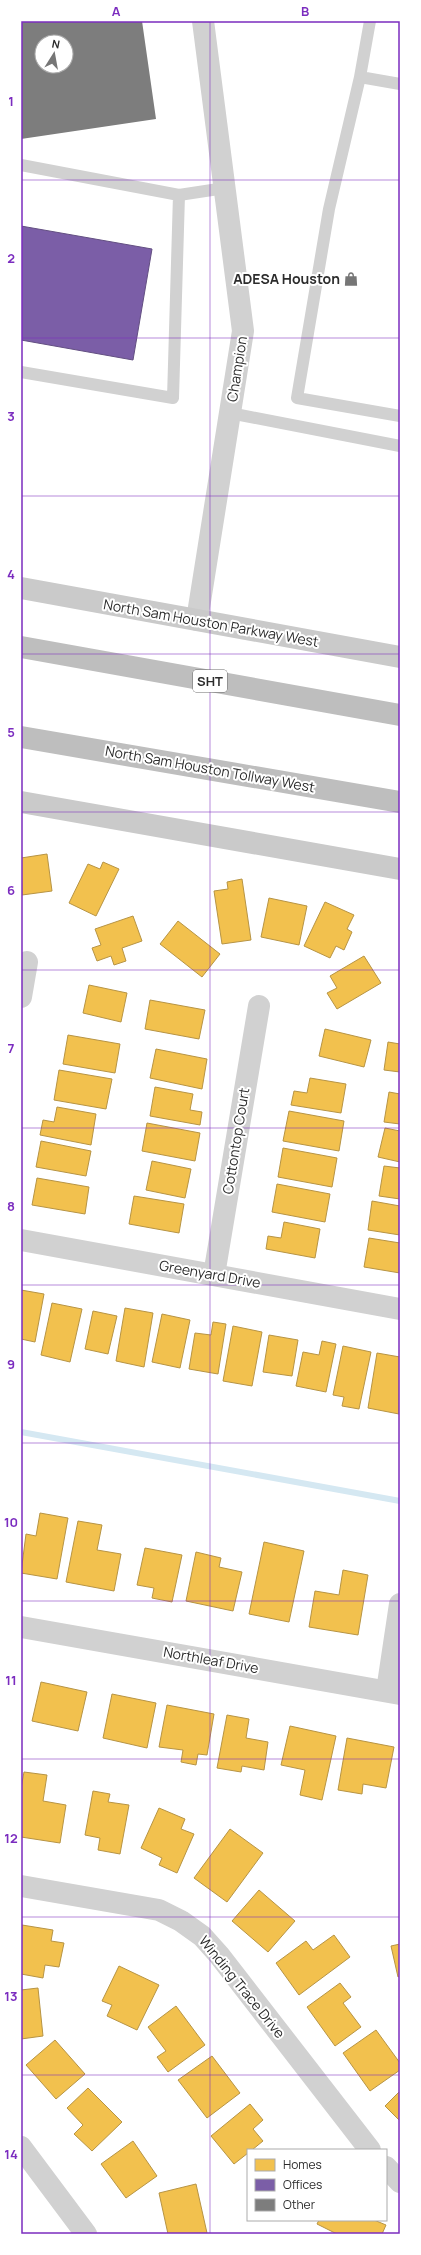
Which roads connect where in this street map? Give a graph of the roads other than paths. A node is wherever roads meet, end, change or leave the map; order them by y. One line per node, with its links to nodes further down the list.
1 (203, 21): 6 (street, Champion)
2 (370, 21): 3 (lane)
3 (360, 78): 4 (lane); 10 (lane)
4 (400, 84)
5 (21, 165): 7 (lane)
6 (225, 188): 7 (lane); 9 (street, Champion)
7 (179, 195): 8 (lane)
8 (21, 372)
9 (230, 413): 11 (lane); 13 (street, Champion)
10 (400, 416)
11 (400, 446)
12 (21, 588): 13 (main road, North Sam Houston Parkway West)
13 (198, 620): 15 (main road, North Sam Houston Parkway West)
14 (21, 647): 16 (highway, SHT)
15 (400, 657)
16 (400, 715)
17 (21, 736): 19 (highway, North Sam Houston Tollway West)
18 (21, 802): 20 (main road)
19 (400, 802)
20 (400, 869)
21 (27, 962): 22 (street)
22 (21, 997)
23 (259, 1006): 25 (street, Cottontop Court)
24 (21, 1240): 25 (street, Greenyard Drive)
25 (214, 1275): 26 (street, Greenyard Drive)
26 (400, 1308)
27 (400, 1604): 29 (street)
28 (21, 1627): 29 (street, Northleaf Drive)
29 (393, 1692)
30 (21, 1886): 32 (street, Winding Trace Drive)
31 (21, 2147): 35 (street)
32 (369, 2149)
33 (387, 2168): 34 (street)
34 (400, 2182)
35 (86, 2234)

